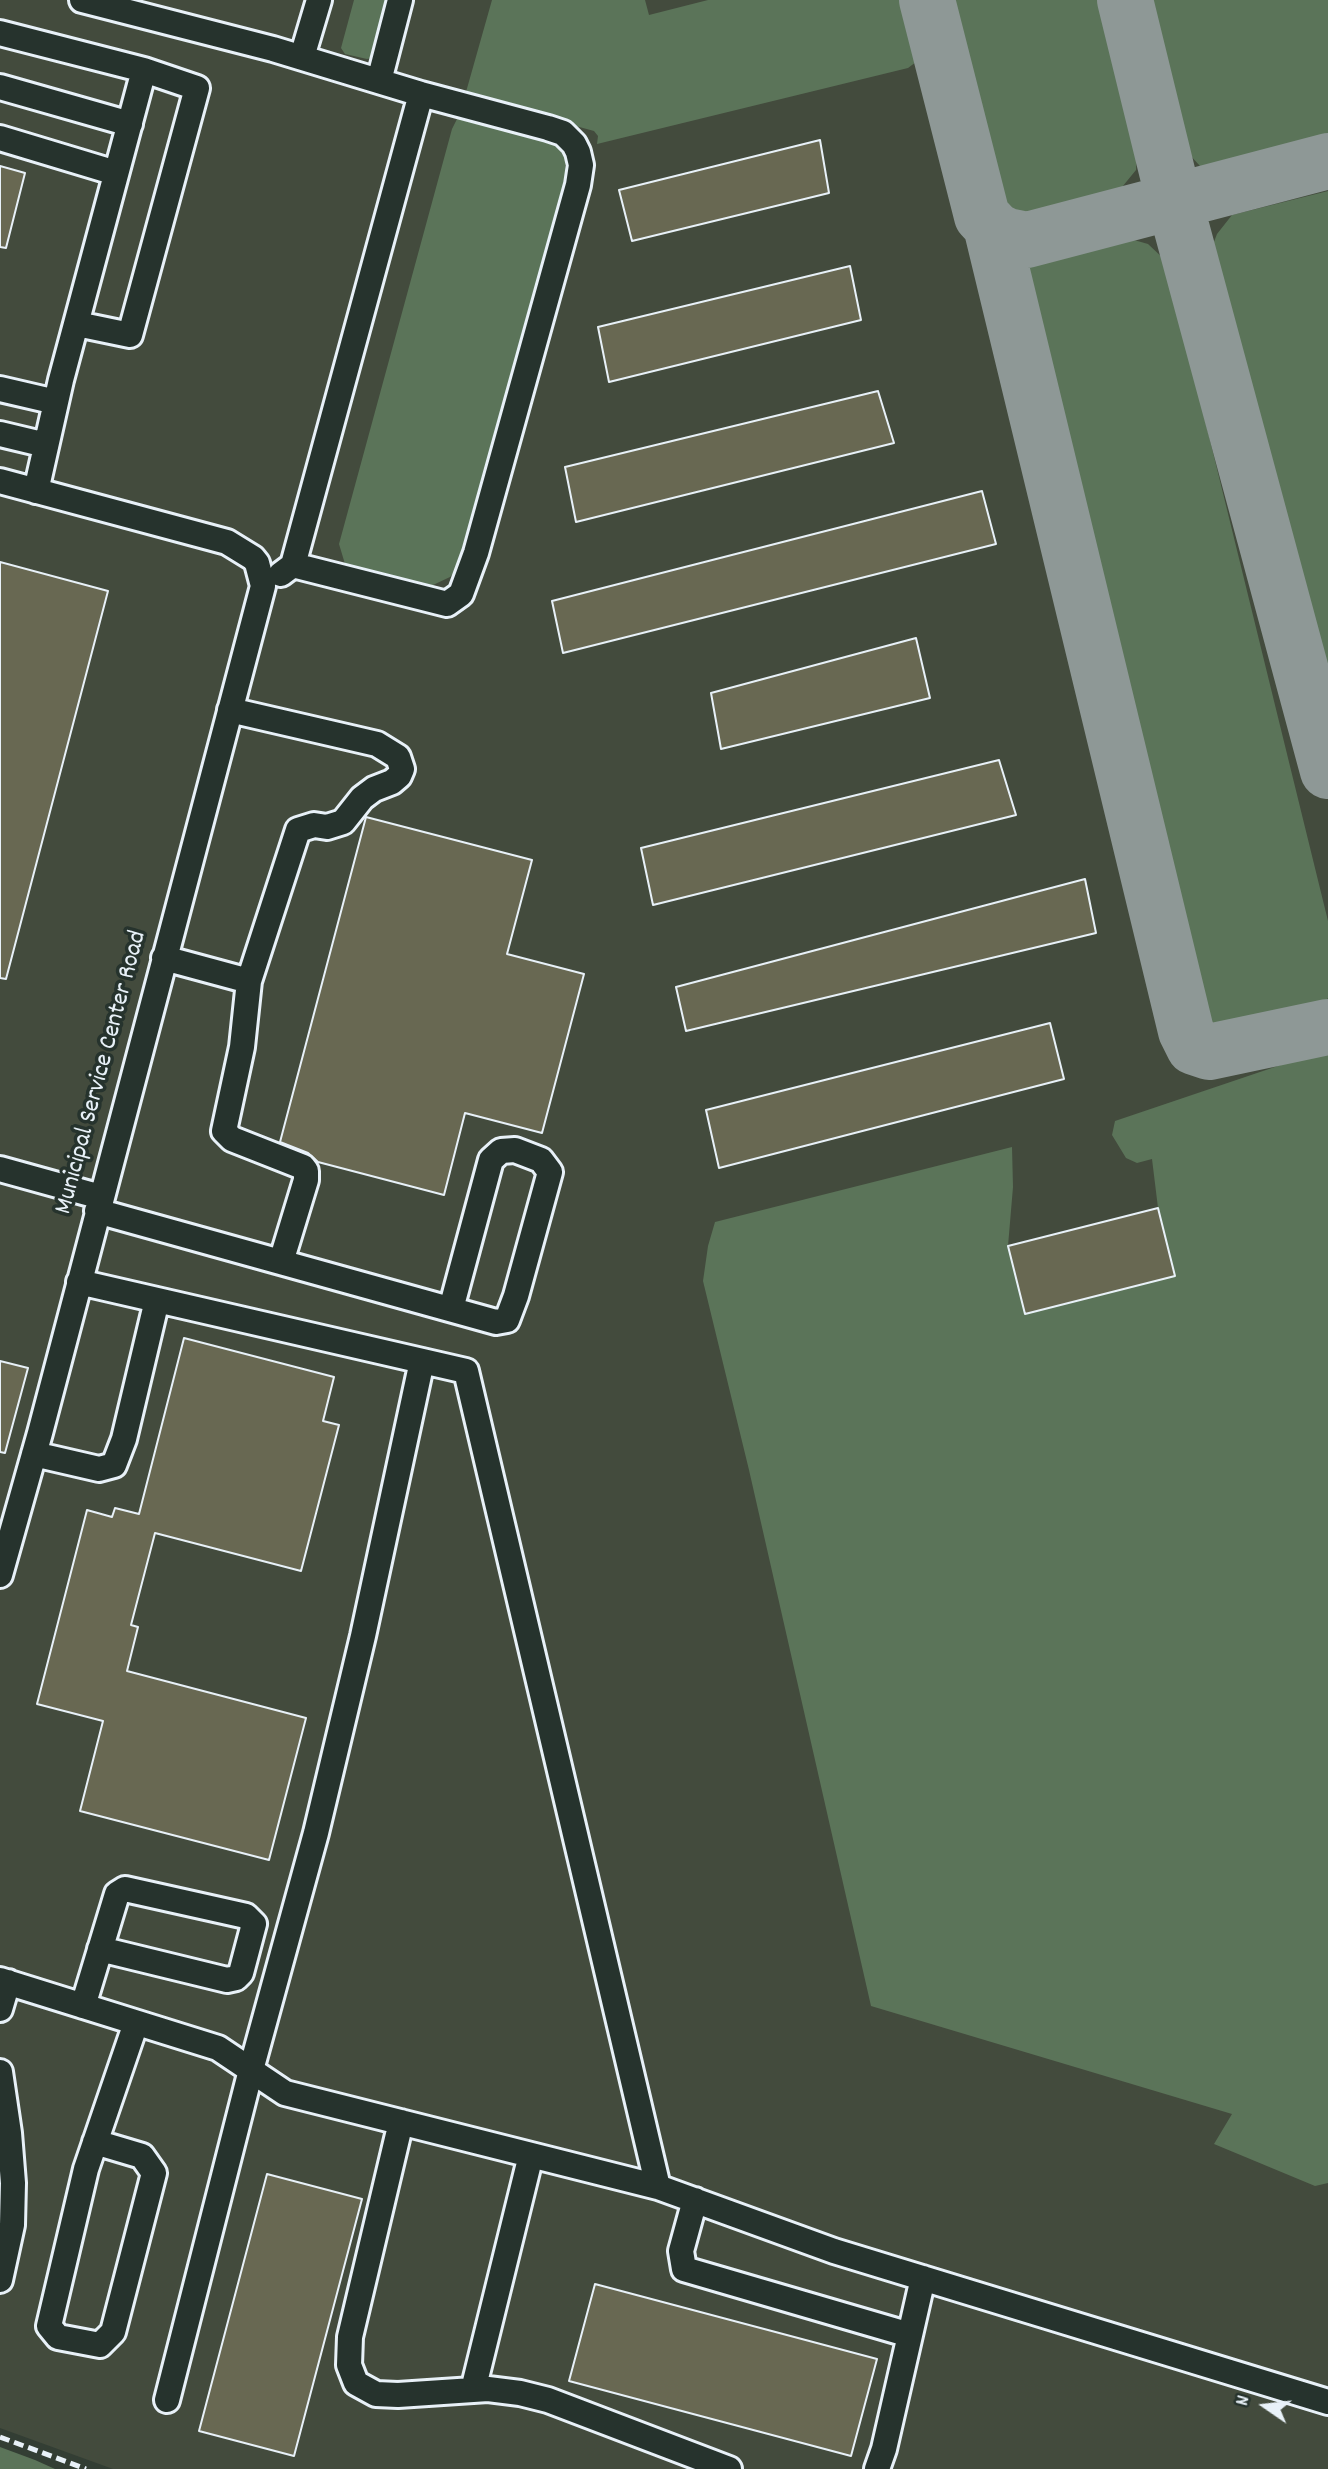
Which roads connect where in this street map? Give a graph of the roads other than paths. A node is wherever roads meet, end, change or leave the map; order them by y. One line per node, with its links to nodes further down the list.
1 (82, 0): 4 (street)
2 (318, 0): 6 (street)
3 (400, 0): 8 (street)
4 (108, 3): 6 (street)
5 (0, 33): 7 (street)
6 (302, 57): 8 (street)
7 (144, 71): 11 (street); 14 (street)
8 (379, 81): 10 (street)
9 (0, 87): 11 (street)
10 (421, 94): 21 (street); 21 (street)
11 (130, 124): 13 (street)
12 (0, 138): 13 (street)
13 (116, 173): 14 (street)
14 (77, 324): 16 (street)
15 (0, 389): 16 (street)
16 (56, 402): 18 (street)
17 (0, 434): 18 (street)
18 (46, 445): 20 (street)
19 (0, 481): 20 (street)
20 (36, 491): 22 (street)
21 (293, 565): 22 (street)
22 (263, 586): 23 (street, Municipal Service Center Road)
23 (230, 710): 24 (street, Municipal Service Center Road); 25 (street)
24 (164, 958): 25 (street); 27 (street, Municipal Service Center Road)
25 (249, 981): 28 (street)
26 (0, 1169): 27 (street)
27 (99, 1204): 28 (street); 29 (street, Municipal Service Center Road)
28 (281, 1262): 31 (street)
29 (79, 1282): 30 (street); 33 (street, Municipal Service Center Road)
30 (157, 1300): 32 (street); 33 (street)
31 (451, 1309): 31 (street)
32 (422, 1361): 40 (street); 46 (street)
33 (34, 1454): 34 (street, Municipal Service Center Road)
34 (0, 1575)
35 (100, 1949): 35 (street); 37 (street)
36 (4, 1981): 37 (street); 38 (street)
37 (83, 2006): 39 (street)
38 (0, 2009)
39 (136, 2023): 40 (street); 44 (street)
40 (251, 2070): 43 (street); 52 (street)
41 (0, 2072): 42 (street)
42 (3, 2114): 49 (street)
43 (401, 2122): 45 (street); 51 (street)
44 (95, 2142): 44 (street)
45 (531, 2155): 46 (street); 51 (street)
46 (658, 2187): 47 (street)
47 (695, 2200): 48 (street); 50 (street)
48 (923, 2278): 50 (street); 53 (street)
49 (0, 2280)
50 (910, 2335): 55 (street)
51 (473, 2390): 54 (street)
52 (167, 2400)
53 (1328, 2402)
54 (729, 2469)
55 (877, 2469)

